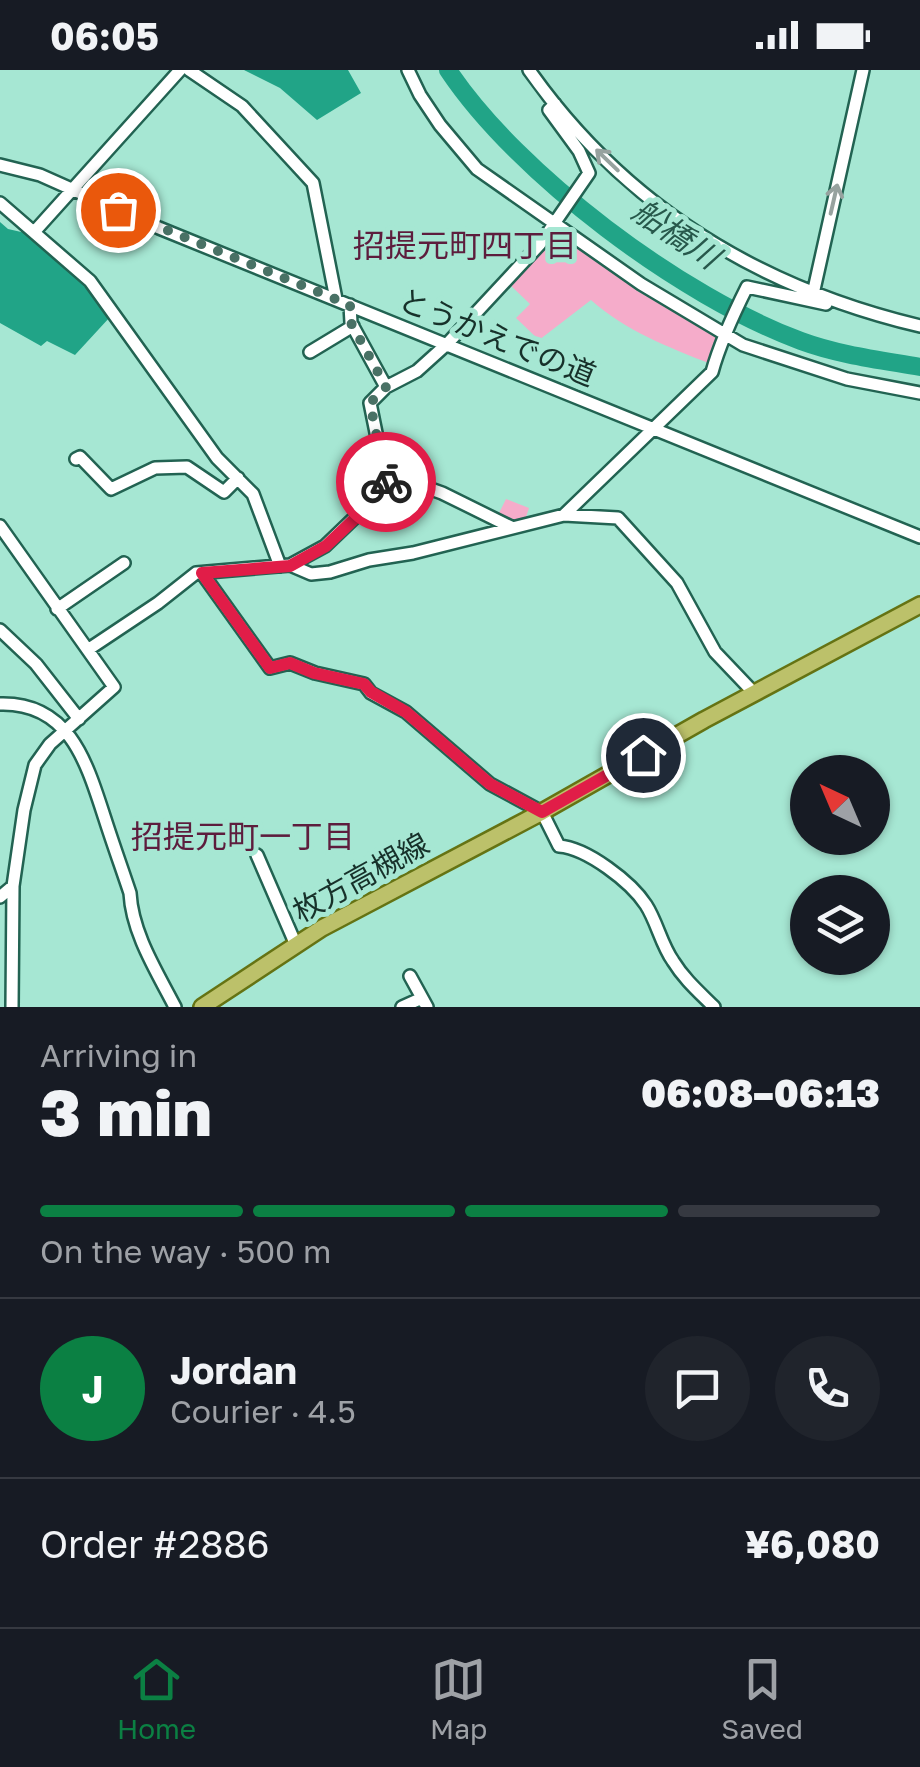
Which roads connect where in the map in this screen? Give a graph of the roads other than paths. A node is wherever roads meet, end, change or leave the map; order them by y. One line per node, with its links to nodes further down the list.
1 (180, 70): 8 (street)
2 (189, 70): 13 (street)
3 (408, 70): 10 (street)
4 (863, 70): 12 (street, one-way to 4)
5 (535, 72): 6 (street)
6 (555, 104): 10 (street); 12 (street, one-way to 6)
7 (0, 165): 8 (street, とうかえでの道)
8 (74, 191): 11 (street); 13 (street, とうかえでの道)
9 (0, 202): 11 (street)
10 (556, 220): 18 (street); 19 (street)
11 (35, 231): 25 (street)
12 (813, 294): 14 (street)
13 (336, 299): 15 (street, とうかえでの道)
14 (828, 300): 17 (street); 18 (street)
15 (350, 305): 16 (street); 19 (street, とうかえでの道)
16 (353, 326): 20 (street); 21 (street)
17 (920, 326)
18 (726, 330): 22 (street); 23 (street)
19 (448, 344): 21 (street); 23 (street, とうかえでの道)
20 (310, 352)
21 (386, 387): 26 (street)
22 (920, 392)
23 (652, 429): 27 (street); 30 (street, とうかえでの道)
24 (76, 458): 25 (street)
25 (238, 478): 32 (street)
26 (388, 487): 29 (street); 32 (street)
27 (564, 516): 29 (street); 38 (street)
28 (0, 526): 35 (street)
29 (511, 528): 32 (street)
30 (920, 537)
31 (124, 563): 35 (street)
32 (285, 566): 33 (street)
33 (202, 573): 37 (street); 42 (street)
34 (920, 606): 38 (main road, 枚方高槻線)
35 (57, 610): 37 (street)
36 (0, 630): 40 (street)
37 (88, 649): 40 (street)
38 (756, 694): 42 (main road, 枚方高槻線)
39 (0, 704): 41 (street)
40 (79, 719): 41 (street)
41 (66, 731): 44 (street); 50 (street)
42 (542, 812): 46 (main road, 枚方高槻線); 53 (street)
43 (258, 855): 46 (street)
44 (12, 886): 45 (street); 49 (street)
45 (0, 897)
46 (296, 944): 51 (main road, 枚方高槻線)
47 (410, 976): 48 (street)
48 (425, 1002): 52 (street)
49 (12, 1007)
50 (175, 1007)
51 (202, 1007)
52 (402, 1007)
53 (714, 1007)

